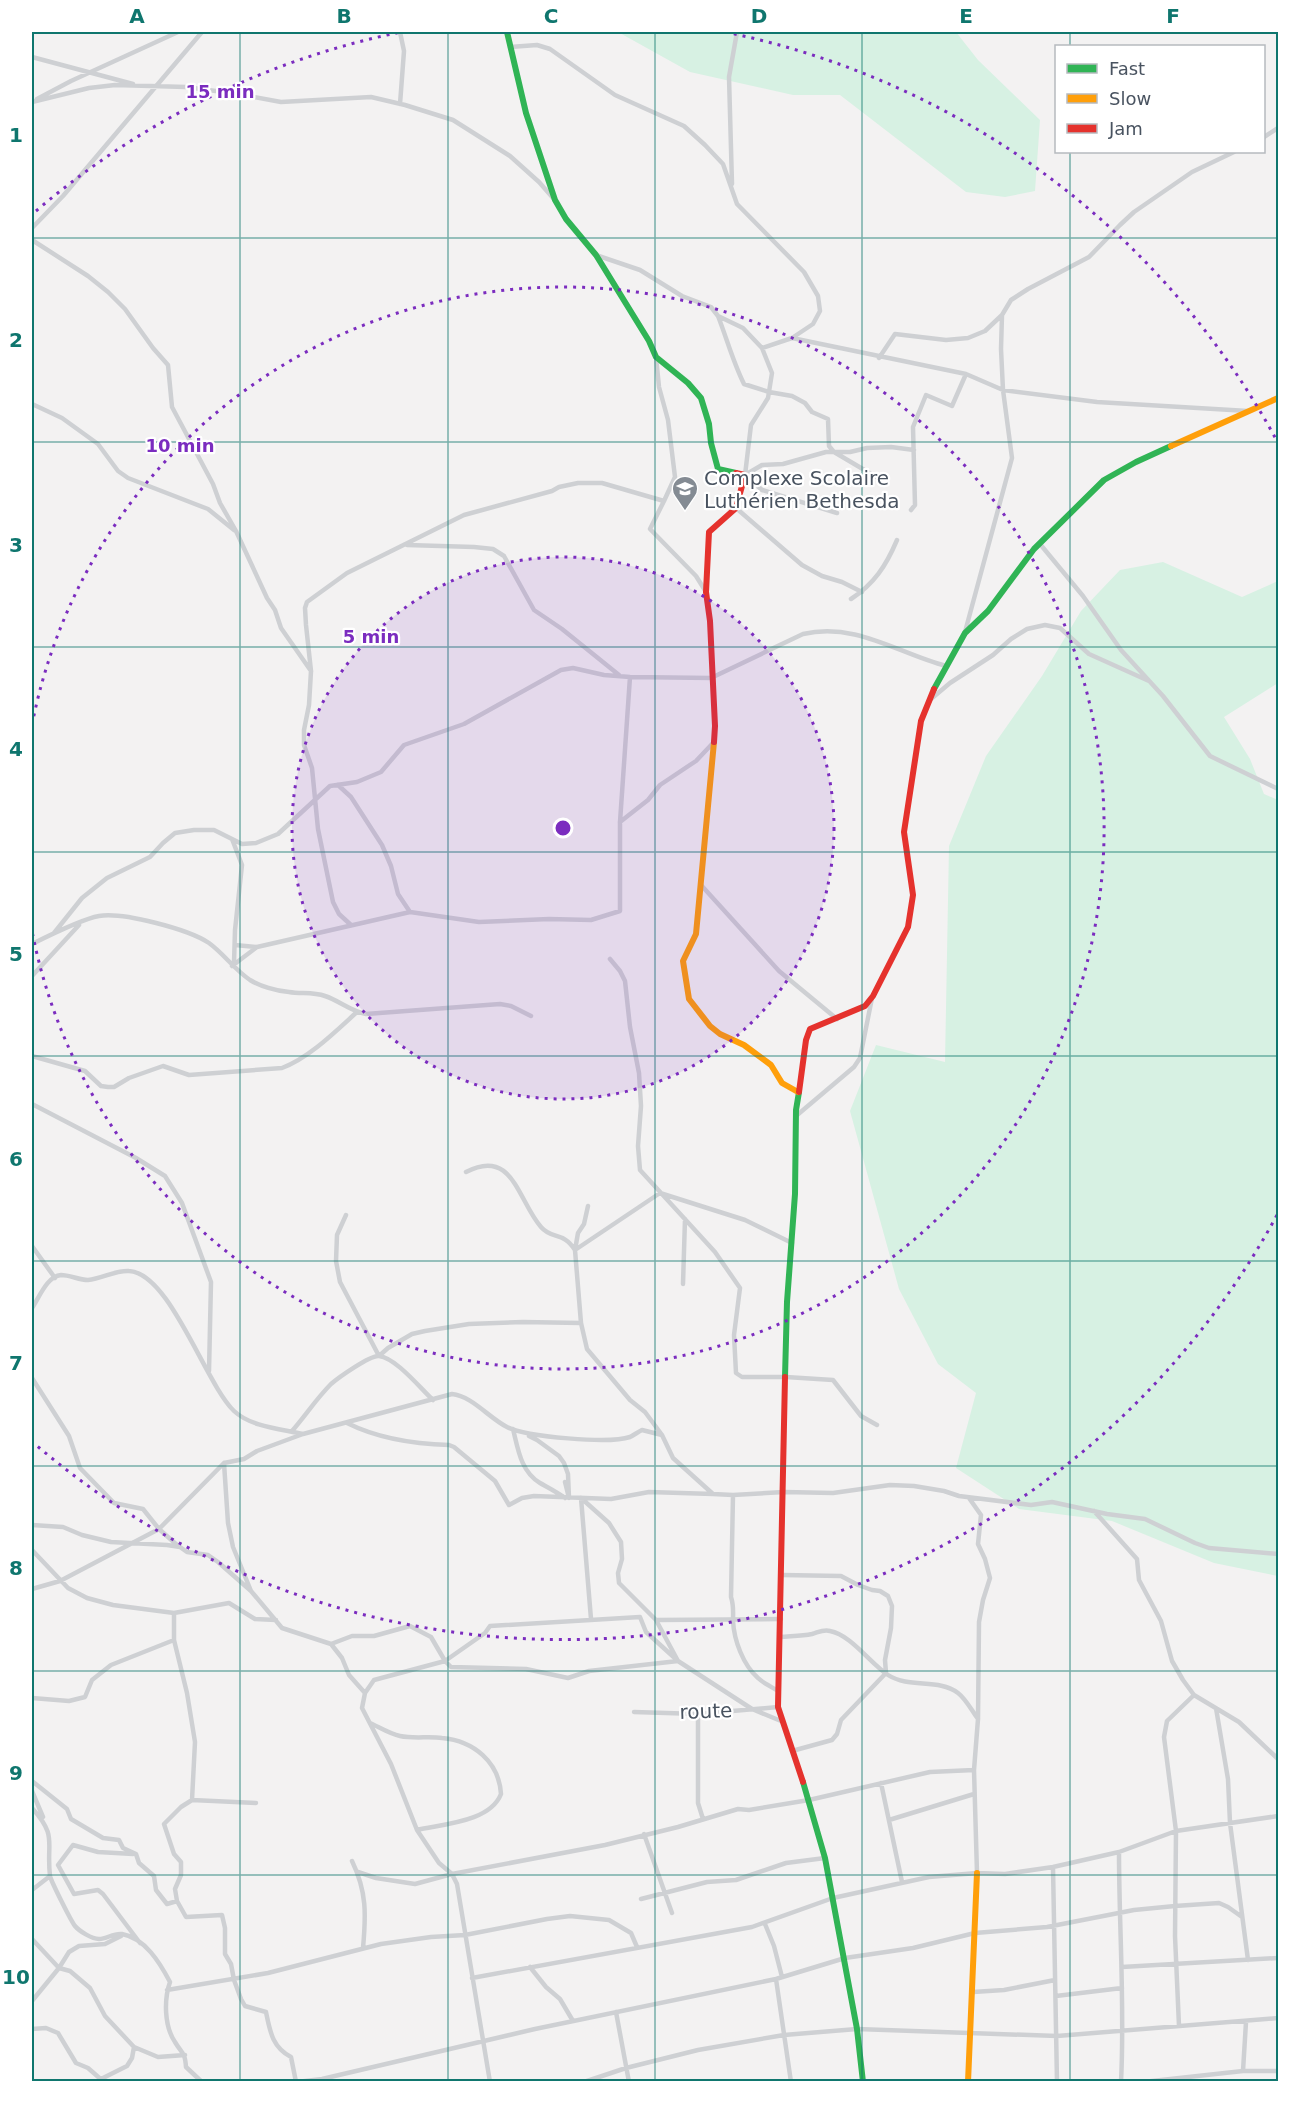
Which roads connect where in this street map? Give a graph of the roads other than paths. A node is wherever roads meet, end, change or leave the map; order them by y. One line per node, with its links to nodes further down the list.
1 (178, 32): 8 (street)
2 (202, 32): 10 (street)
3 (400, 32): 12 (street)
4 (507, 32): 6 (street)
5 (737, 32): 17 (street)
6 (510, 47): 16 (street); 17 (street)
7 (32, 57): 8 (street)
8 (90, 72): 9 (street); 11 (street)
9 (141, 86): 10 (street); 11 (street)
10 (155, 86): 12 (street); 18 (street)
11 (32, 102)
12 (400, 104): 16 (street)
13 (1278, 128): 14 (street)
14 (1265, 136)
15 (1232, 153): 21 (street)
16 (555, 200): 20 (street)
17 (736, 204): 23 (street)
18 (32, 228)
19 (32, 240): 41 (street)
20 (596, 255): 22 (street); 25 (street)
21 (1002, 315): 26 (street); 28 (street)
22 (718, 316): 24 (street); 29 (street)
23 (792, 338): 24 (street); 26 (street)
24 (762, 348): 29 (street)
25 (656, 357): 35 (street); 37 (street)
26 (879, 358): 27 (street)
27 (966, 374): 28 (street); 33 (street)
28 (1003, 390): 32 (street); 48 (street)
29 (769, 392): 34 (street); 35 (street)
30 (1278, 398): 32 (street)
31 (32, 404): 41 (street)
32 (1248, 411): 43 (street)
33 (914, 450): 34 (street); 39 (street)
34 (834, 452): 35 (street); 36 (street)
35 (744, 476): 38 (street); 40 (street)
36 (878, 478)
37 (664, 501): 44 (street); 45 (street)
38 (736, 508): 45 (street); 46 (street)
39 (911, 510)
40 (837, 513)
41 (236, 531): 50 (street)
42 (897, 540): 46 (street)
43 (1040, 544): 48 (street); 54 (street)
44 (405, 545): 50 (street); 51 (street)
45 (706, 592): 53 (street)
46 (862, 592): 47 (street)
47 (850, 599)
48 (965, 633): 49 (street)
49 (946, 666): 53 (street); 55 (street)
50 (311, 671): 59 (street)
51 (620, 676): 52 (street); 57 (street)
52 (630, 677): 53 (street); 60 (street)
53 (711, 678): 56 (street)
54 (1150, 682): 55 (street); 58 (street)
55 (931, 699): 73 (street)
56 (713, 743): 60 (street); 62 (street)
57 (338, 785): 59 (street); 63 (street)
58 (1278, 789)
59 (316, 797): 61 (street); 65 (street)
60 (620, 822): 63 (street)
61 (232, 839): 66 (street); 68 (street)
62 (701, 885): 76 (street); 78 (street)
63 (410, 912): 65 (street)
64 (80, 923): 66 (street); 71 (street); 72 (street)
65 (351, 925): 69 (street)
66 (54, 933): 67 (street)
67 (32, 944)
68 (235, 945): 69 (street); 71 (street)
69 (257, 947): 71 (street)
70 (610, 959): 82 (street)
71 (233, 964): 74 (street)
72 (32, 976)
73 (873, 996): 76 (street); 80 (street)
74 (357, 1012): 75 (street); 77 (street)
75 (531, 1016)
76 (837, 1019): 78 (street)
77 (32, 1056)
78 (798, 1092): 80 (street)
79 (32, 1104): 94 (street)
80 (796, 1116): 86 (street)
81 (466, 1172): 88 (street)
82 (660, 1192): 85 (street); 86 (street); 88 (street)
83 (588, 1206): 88 (street)
84 (346, 1215): 93 (street)
85 (685, 1219): 90 (street); 95 (street)
86 (792, 1244): 95 (street)
87 (32, 1246): 89 (street)
88 (575, 1250): 92 (street)
89 (54, 1278): 91 (street); 94 (street)
90 (683, 1284)
91 (32, 1308)
92 (580, 1323): 93 (street); 104 (street)
93 (379, 1356): 97 (street); 101 (street)
94 (209, 1373): 101 (street)
95 (786, 1377): 99 (street); 107 (street)
96 (32, 1378): 115 (street)
97 (433, 1400): 98 (street); 100 (street)
98 (347, 1423): 102 (street); 110 (street)
99 (877, 1425)
100 (513, 1429): 103 (street); 110 (street)
101 (292, 1431): 102 (street)
102 (303, 1434): 105 (street)
103 (523, 1434): 104 (street); 110 (street)
104 (662, 1435): 108 (street)
105 (224, 1463): 115 (street); 123 (street)
106 (565, 1482): 110 (street)
107 (784, 1492): 109 (street); 112 (street); 120 (street)
108 (713, 1494): 109 (street); 111 (street)
109 (733, 1495): 126 (street)
110 (567, 1498): 111 (street)
111 (581, 1498): 125 (street); 129 (street)
112 (969, 1498): 113 (street); 145 (street)
113 (1094, 1511): 119 (street); 138 (street)
114 (32, 1525): 116 (street)
115 (159, 1529): 116 (street); 117 (street)
116 (135, 1543): 117 (street); 121 (street)
117 (180, 1547): 123 (street)
118 (32, 1550): 121 (street)
119 (1278, 1554)
120 (782, 1575): 127 (street); 135 (street)
121 (60, 1581): 122 (street); 124 (street)
122 (32, 1589)
123 (251, 1591): 128 (street)
124 (174, 1613): 128 (street); 131 (street)
125 (591, 1619): 133 (street); 134 (street)
126 (734, 1619): 127 (street); 129 (street); 136 (street)
127 (781, 1619): 130 (street)
128 (276, 1620): 132 (street)
129 (656, 1620): 133 (street)
130 (780, 1637): 135 (street); 136 (street)
131 (174, 1640): 139 (street); 155 (street)
132 (331, 1644): 134 (street); 137 (street)
133 (678, 1661): 134 (street); 142 (street)
134 (445, 1662): 137 (street)
135 (886, 1673): 145 (street); 148 (street)
136 (778, 1692): 140 (street)
137 (365, 1694): 147 (street)
138 (1194, 1695): 141 (street); 165 (street)
139 (32, 1698)
140 (778, 1707): 142 (street, route); 146 (street)
141 (1216, 1708): 149 (street); 163 (street)
142 (752, 1709): 144 (street, route); 146 (street)
143 (634, 1712): 144 (street, route)
144 (698, 1714): 160 (street)
145 (978, 1719): 150 (street)
146 (781, 1720): 148 (street)
147 (370, 1723): 164 (street); 164 (street)
148 (792, 1751): 156 (street)
149 (1278, 1759)
150 (974, 1770): 152 (street); 154 (street)
151 (32, 1781): 168 (street)
152 (881, 1784): 156 (street); 161 (street)
153 (32, 1791): 162 (street)
154 (974, 1794): 161 (street); 173 (street)
155 (192, 1800): 157 (street); 181 (street)
156 (809, 1800): 160 (street); 169 (street)
157 (256, 1803)
158 (32, 1808): 162 (street)
159 (1278, 1816): 163 (street)
160 (703, 1819): 166 (street)
161 (889, 1820): 176 (street)
162 (45, 1822): 175 (street)
163 (1230, 1823): 165 (street); 185 (street)
164 (417, 1830): 174 (street)
165 (1176, 1831): 167 (street); 182 (street)
166 (644, 1834): 174 (street); 178 (street)
167 (1119, 1852): 171 (street); 184 (street)
168 (136, 1854): 181 (street); 192 (street)
169 (825, 1858): 178 (street); 179 (street)
170 (352, 1861): 172 (street)
171 (1053, 1867): 173 (street); 187 (street)
172 (358, 1872): 174 (street); 194 (street)
173 (977, 1873): 176 (street); 188 (street)
174 (452, 1874): 190 (street)
175 (50, 1876): 177 (street); 189 (street)
176 (902, 1882): 179 (street)
177 (32, 1890)
178 (665, 1894): 180 (street); 183 (street)
179 (833, 1898): 186 (street); 195 (street)
180 (641, 1899)
181 (177, 1901): 205 (street)
182 (1175, 1906): 184 (street); 185 (street); 198 (street)
183 (672, 1913)
184 (1119, 1913): 187 (street); 200 (street)
185 (1242, 1917): 197 (street)
186 (765, 1924): 193 (street); 202 (street)
187 (1055, 1925): 188 (street); 206 (street)
188 (975, 1933): 195 (street); 209 (street)
189 (123, 1934): 192 (street); 201 (street)
190 (465, 1935): 193 (street); 194 (street); 203 (street)
191 (32, 1939): 201 (street)
192 (141, 1943): 208 (street)
193 (637, 1947): 199 (street)
194 (363, 1948): 205 (street)
195 (845, 1958): 202 (street); 218 (street)
196 (1278, 1958): 197 (street)
197 (1248, 1960): 198 (street)
198 (1177, 1964): 200 (street); 216 (street)
199 (530, 1967): 203 (street); 214 (street)
200 (1122, 1967): 207 (street)
201 (59, 1968): 211 (street); 224 (street)
202 (782, 1977): 204 (street)
203 (471, 1978): 223 (street)
204 (776, 1979): 212 (street); 221 (street)
205 (234, 1980): 208 (street); 232 (street)
206 (1055, 1980): 209 (street); 210 (street)
207 (1122, 1988): 210 (street); 219 (street)
208 (167, 1990): 225 (street)
209 (973, 1992): 220 (street)
210 (1056, 1996): 222 (street)
211 (32, 2001)
212 (616, 2012): 214 (street); 226 (street)
213 (1278, 2018): 215 (street)
214 (573, 2021): 223 (street)
215 (1246, 2022): 216 (street); 227 (street)
216 (1179, 2026): 219 (street)
217 (32, 2029): 230 (street)
218 (857, 2029): 220 (street); 221 (street); 237 (street)
219 (1124, 2030): 222 (street); 240 (street)
220 (971, 2033): 222 (street); 238 (street)
221 (784, 2035): 226 (street); 236 (street)
222 (1057, 2036): 239 (street)
223 (483, 2040): 229 (street); 233 (street)
224 (134, 2047): 225 (street); 230 (street)
225 (185, 2055): 231 (street)
226 (626, 2068): 234 (street); 235 (street)
227 (1243, 2071): 228 (street); 241 (street)
228 (1278, 2071)
229 (330, 2079): 232 (street)
230 (102, 2080)
231 (202, 2082)
232 (296, 2082)
233 (490, 2082)
234 (584, 2082)
235 (629, 2082)
236 (791, 2082)
237 (863, 2082)
238 (968, 2082)
239 (1057, 2082)
240 (1121, 2082)
241 (1143, 2082)

